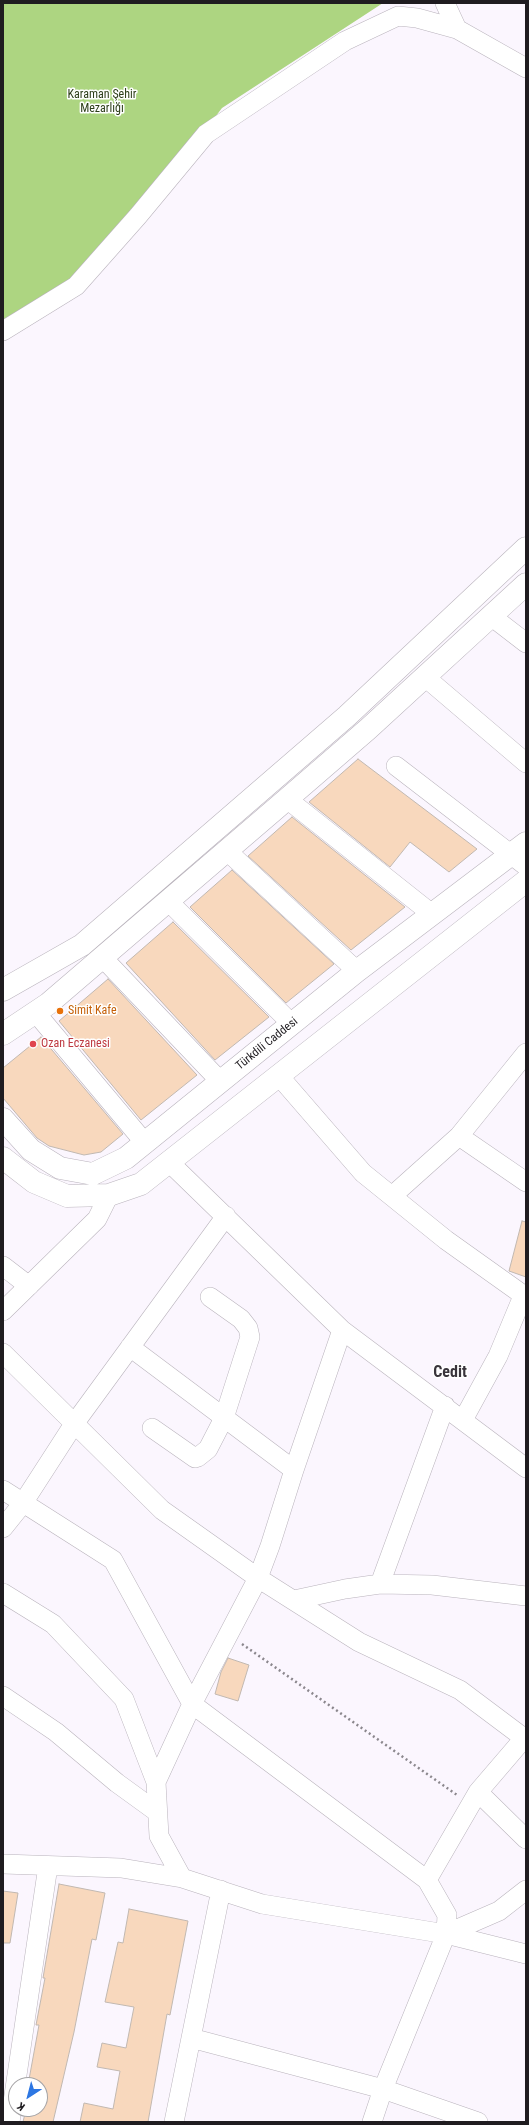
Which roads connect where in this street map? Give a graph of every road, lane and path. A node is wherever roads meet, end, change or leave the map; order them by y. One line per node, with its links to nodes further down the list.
1 (445, 3): 2 (street)
2 (457, 29): 3 (street); 4 (street)
3 (526, 68)
4 (3, 331)
5 (526, 548): 20 (main road)
6 (526, 584): 7 (main road)
7 (491, 616): 8 (street); 9 (main road)
8 (526, 643)
9 (425, 677): 10 (street); 12 (main road)
10 (526, 763)
11 (396, 766): 14 (street)
12 (287, 799): 13 (main road); 17 (street)
13 (226, 850): 16 (main road); 19 (street)
14 (521, 855): 17 (main road, Türkdili Caddesi)
15 (526, 881): 25 (main road)
16 (168, 901): 18 (main road); 22 (street)
17 (432, 914): 19 (main road, Türkdili Caddesi)
18 (102, 957): 21 (main road); 26 (street)
19 (357, 971): 22 (main road, Türkdili Caddesi)
20 (3, 990)
21 (36, 1013): 23 (main road); 29 (street)
22 (292, 1024): 26 (main road, Türkdili Caddesi)
23 (3, 1034)
24 (526, 1054): 28 (street)
25 (280, 1076): 31 (main road); 34 (street)
26 (220, 1082): 29 (main road, Türkdili Caddesi)
27 (3, 1119): 29 (main road, Türkdili Caddesi)
28 (459, 1136): 32 (street); 34 (street)
29 (145, 1142)
30 (3, 1158): 33 (main road)
31 (170, 1162): 33 (main road); 35 (street)
32 (526, 1182)
33 (108, 1195): 37 (street)
34 (392, 1196): 39 (street)
35 (226, 1216): 41 (street); 42 (street)
36 (3, 1266): 37 (street)
37 (28, 1286): 40 (street)
38 (210, 1296): 45 (street)
39 (524, 1297): 46 (street)
40 (3, 1311)
41 (342, 1330): 44 (street); 50 (street)
42 (130, 1347): 45 (street); 47 (street)
43 (3, 1353): 47 (street)
44 (445, 1406): 46 (street); 55 (street)
45 (224, 1418): 48 (street); 50 (street)
46 (463, 1420): 49 (street)
47 (74, 1424): 52 (street); 54 (street)
48 (152, 1428)
49 (526, 1468)
50 (294, 1470): 54 (street)
51 (3, 1490): 52 (street)
52 (23, 1503): 53 (street); 61 (street)
53 (3, 1528)
54 (258, 1578): 58 (street); 59 (street)
55 (380, 1584): 57 (street); 58 (street)
56 (3, 1593): 63 (street)
57 (526, 1596)
58 (294, 1600): 62 (street)
59 (228, 1635): 61 (street); 64 (path)
60 (3, 1696): 65 (street)
61 (192, 1704): 63 (street); 70 (street)
62 (525, 1737): 64 (street)
63 (156, 1782): 65 (street)
64 (475, 1798): 66 (street); 70 (street)
65 (157, 1812): 69 (street)
66 (526, 1839)
67 (3, 1864): 68 (street)
68 (48, 1866): 69 (street); 77 (street)
69 (182, 1878): 71 (street)
70 (428, 1880): 73 (street)
71 (221, 1890): 73 (street); 75 (street)
72 (526, 1890): 73 (street)
73 (446, 1934): 74 (street); 76 (street)
74 (526, 1954)
75 (191, 2038): 76 (street); 78 (street)
76 (383, 2088): 79 (street); 80 (street)
77 (10, 2122)
78 (174, 2122)
79 (372, 2122)
80 (478, 2122)

